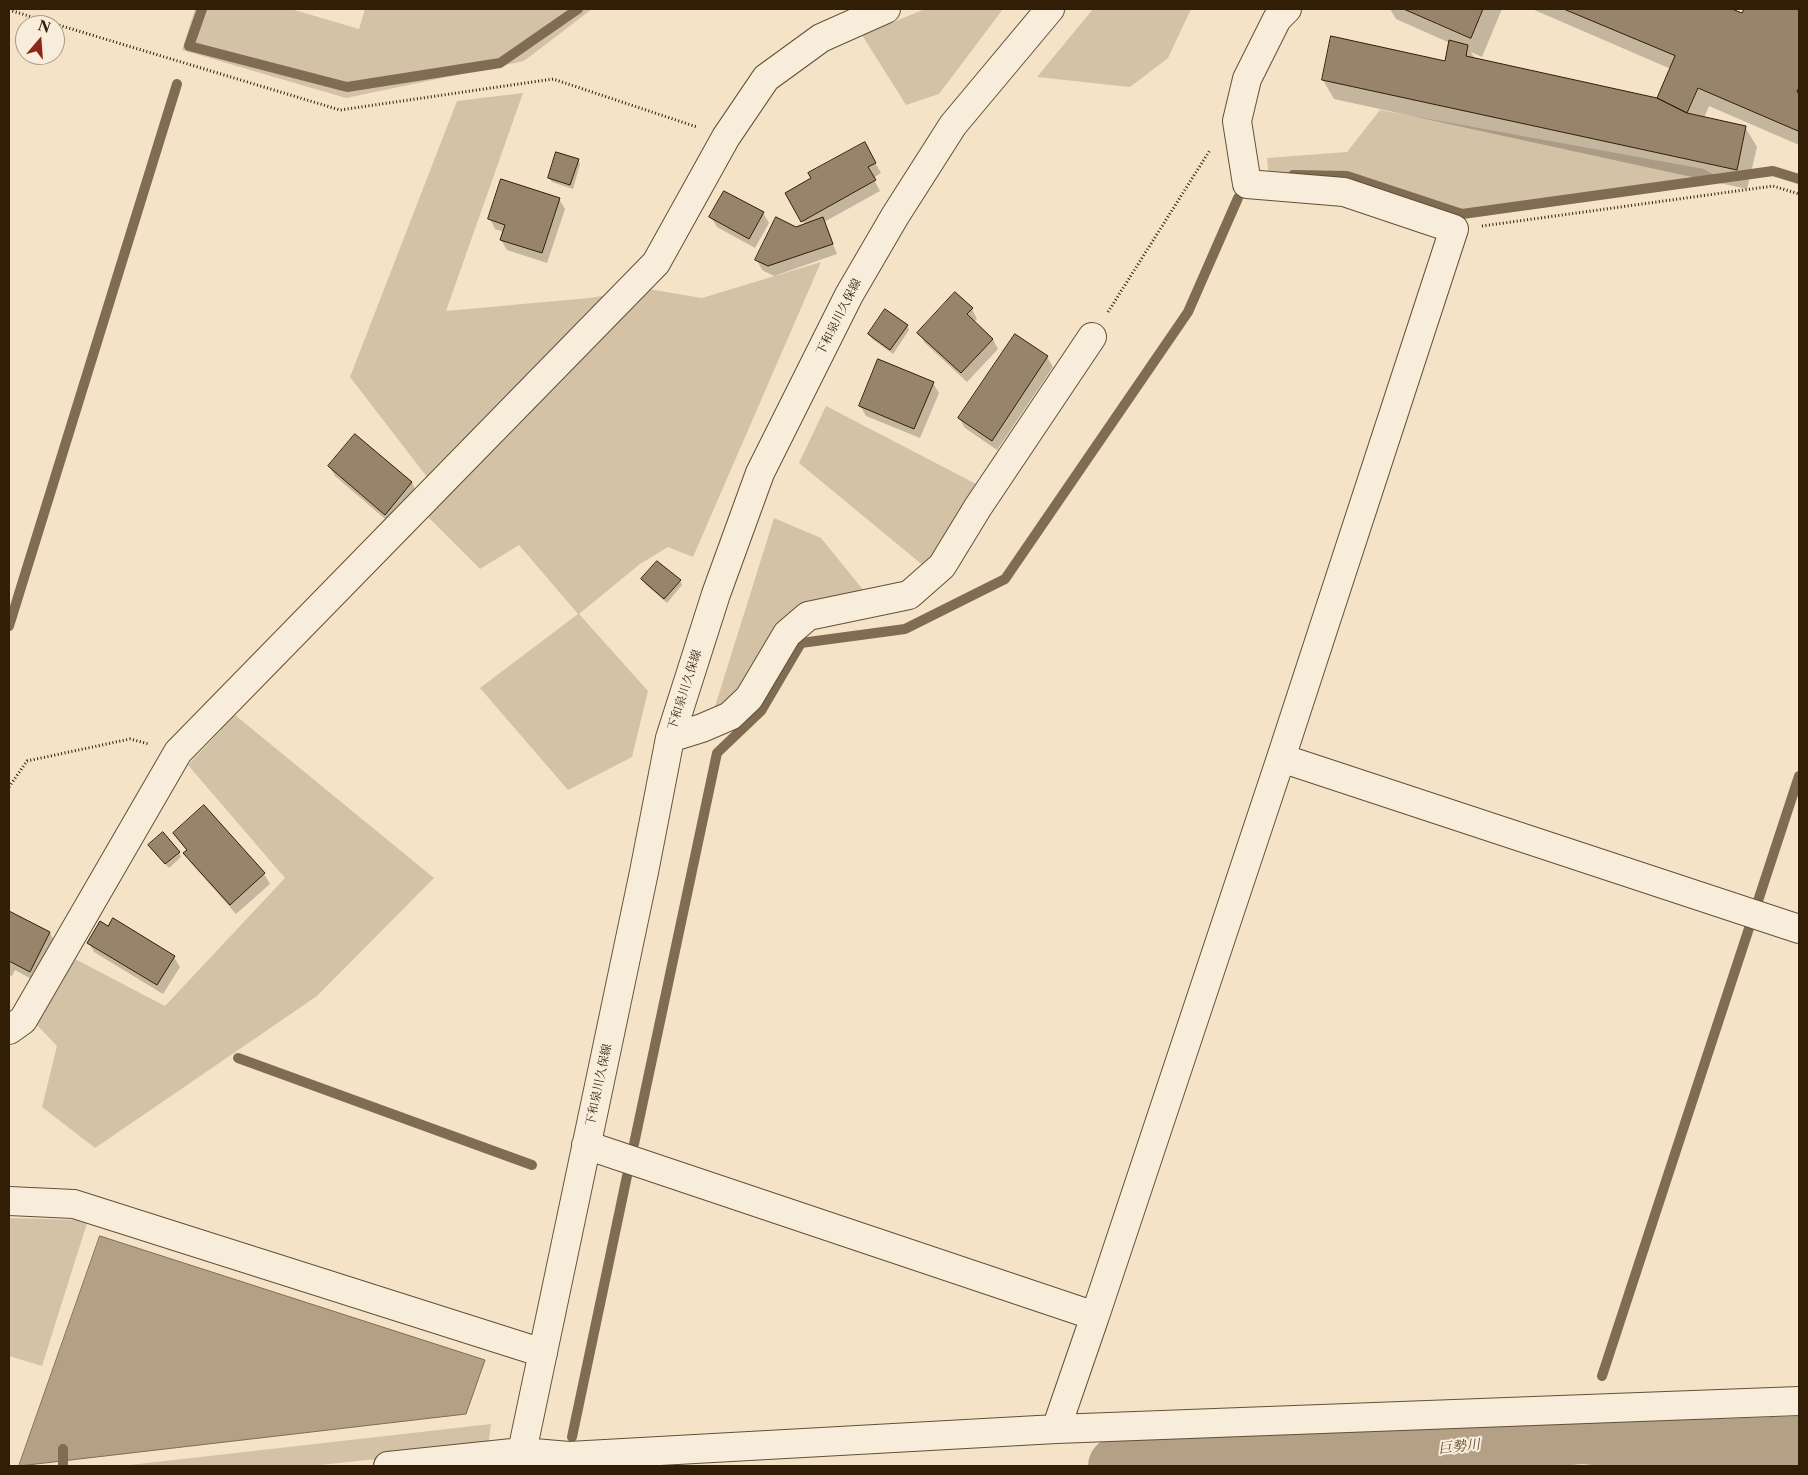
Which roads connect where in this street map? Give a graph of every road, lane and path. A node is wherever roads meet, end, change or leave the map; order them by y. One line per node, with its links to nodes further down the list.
1 (886, 9): 6 (street)
2 (1050, 9): 10 (street, 下和泉川久保線)
3 (1287, 9): 5 (street)
4 (9, 10): 6 (path)
5 (1237, 120): 8 (street); 9 (path)
6 (726, 137): 11 (street)
7 (1799, 194): 8 (path)
8 (1454, 230): 12 (street)
9 (1092, 337): 10 (street)
10 (670, 738): 16 (street, 下和泉川久保線)
11 (178, 752): 13 (path); 15 (street)
12 (1281, 758): 14 (street); 18 (street)
13 (9, 787)
14 (1799, 929)
15 (9, 1030)
16 (586, 1145): 18 (street); 19 (street, 下和泉川久保線)
17 (9, 1201): 19 (street)
18 (1095, 1316): 21 (street)
19 (543, 1353): 22 (street, 下和泉川久保線)
20 (1799, 1401): 21 (street)
21 (1056, 1429): 22 (street)
22 (521, 1459): 23 (street)
23 (388, 1466)

